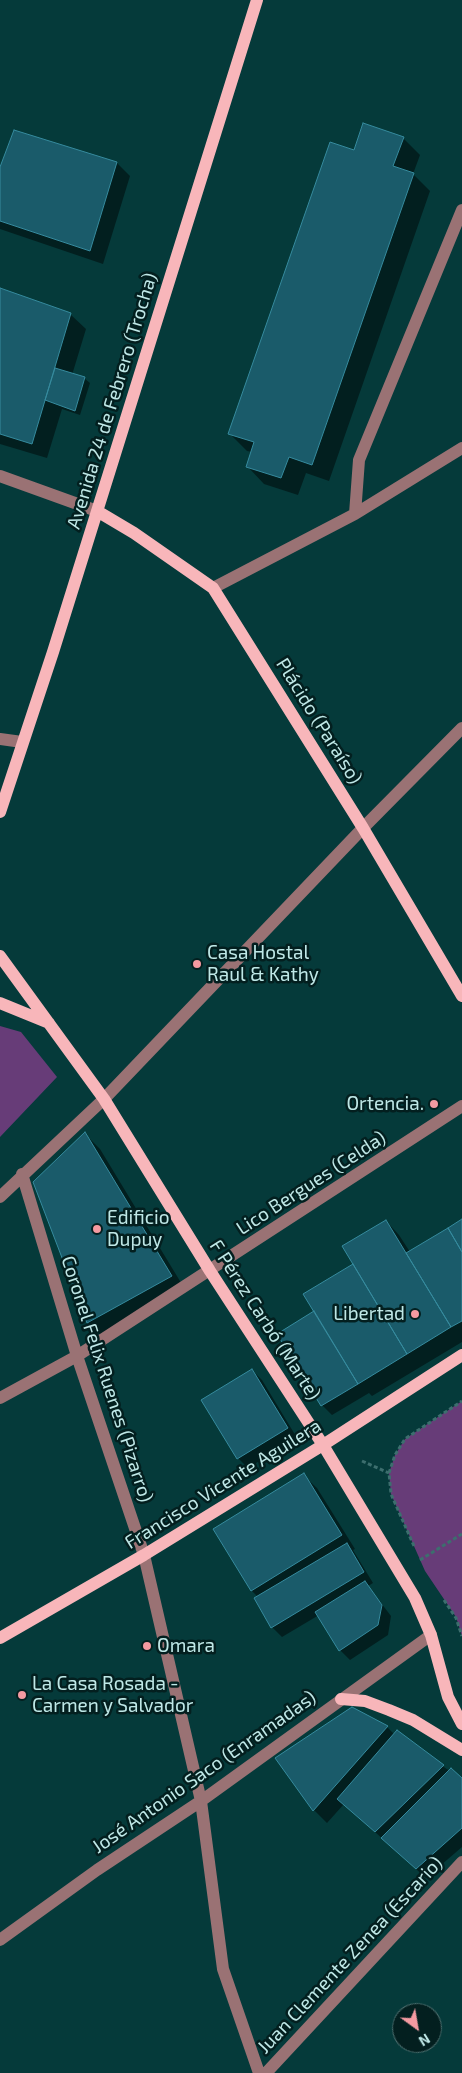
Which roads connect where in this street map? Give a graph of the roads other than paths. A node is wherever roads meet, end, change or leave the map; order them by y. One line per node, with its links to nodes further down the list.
1 (257, 0): 5 (main road, Avenida 24 de Febrero (Trocha))
2 (462, 210): 6 (street)
3 (462, 448): 6 (street)
4 (0, 476): 5 (street)
5 (97, 511): 7 (main road, Plácido (Paraíso)); 10 (main road, Avenida 24 de Febrero (Trocha))
6 (355, 514): 7 (street)
7 (213, 588): 12 (main road, Plácido (Paraíso))
8 (462, 728): 12 (street)
9 (0, 739): 10 (street)
10 (22, 742): 11 (main road, Avenida 24 de Febrero (Trocha))
11 (0, 812)
12 (363, 828): 14 (main road, Plácido (Paraíso)); 17 (street)
13 (0, 956): 16 (main road, F Pérez Carbó (Marte))
14 (462, 996)
15 (0, 1003): 16 (main road)
16 (50, 1024): 17 (main road, F Pérez Carbó (Marte))
17 (104, 1099): 19 (street); 21 (main road, F Pérez Carbó (Marte))
18 (462, 1106): 21 (street, Lico Bergues (Celda))
19 (22, 1174): 20 (street); 23 (street, Coronel Felix Ruenes (Pizarro))
20 (0, 1197)
21 (210, 1271): 23 (street, Lico Bergues (Celda)); 25 (main road, F Pérez Carbó (Marte))
22 (462, 1355): 25 (main road, Francisco Vicente Aguilera)
23 (77, 1356): 24 (street, Lico Bergues (Celda)); 26 (street, Coronel Felix Ruenes (Pizarro))
24 (0, 1398)
25 (323, 1445): 26 (main road, Francisco Vicente Aguilera); 27 (main road, F Pérez Carbó (Marte))
26 (144, 1555): 28 (main road, Francisco Vicente Aguilera); 32 (street, Coronel Felix Ruenes (Pizarro))
27 (431, 1635): 29 (street, José Antonio Saco (Enramadas)); 30 (main road, F Pérez Carbó (Marte))
28 (0, 1638)
29 (341, 1699): 31 (main road); 32 (street, José Antonio Saco (Enramadas))
30 (462, 1724)
31 (462, 1750)
32 (201, 1801): 34 (street, José Antonio Saco (Enramadas)); 35 (street, Coronel Felix Ruenes (Pizarro))
33 (462, 1862): 36 (street, Juan Clemente Zenea (Escario))
34 (0, 1940)
35 (259, 2073)
36 (266, 2073)

